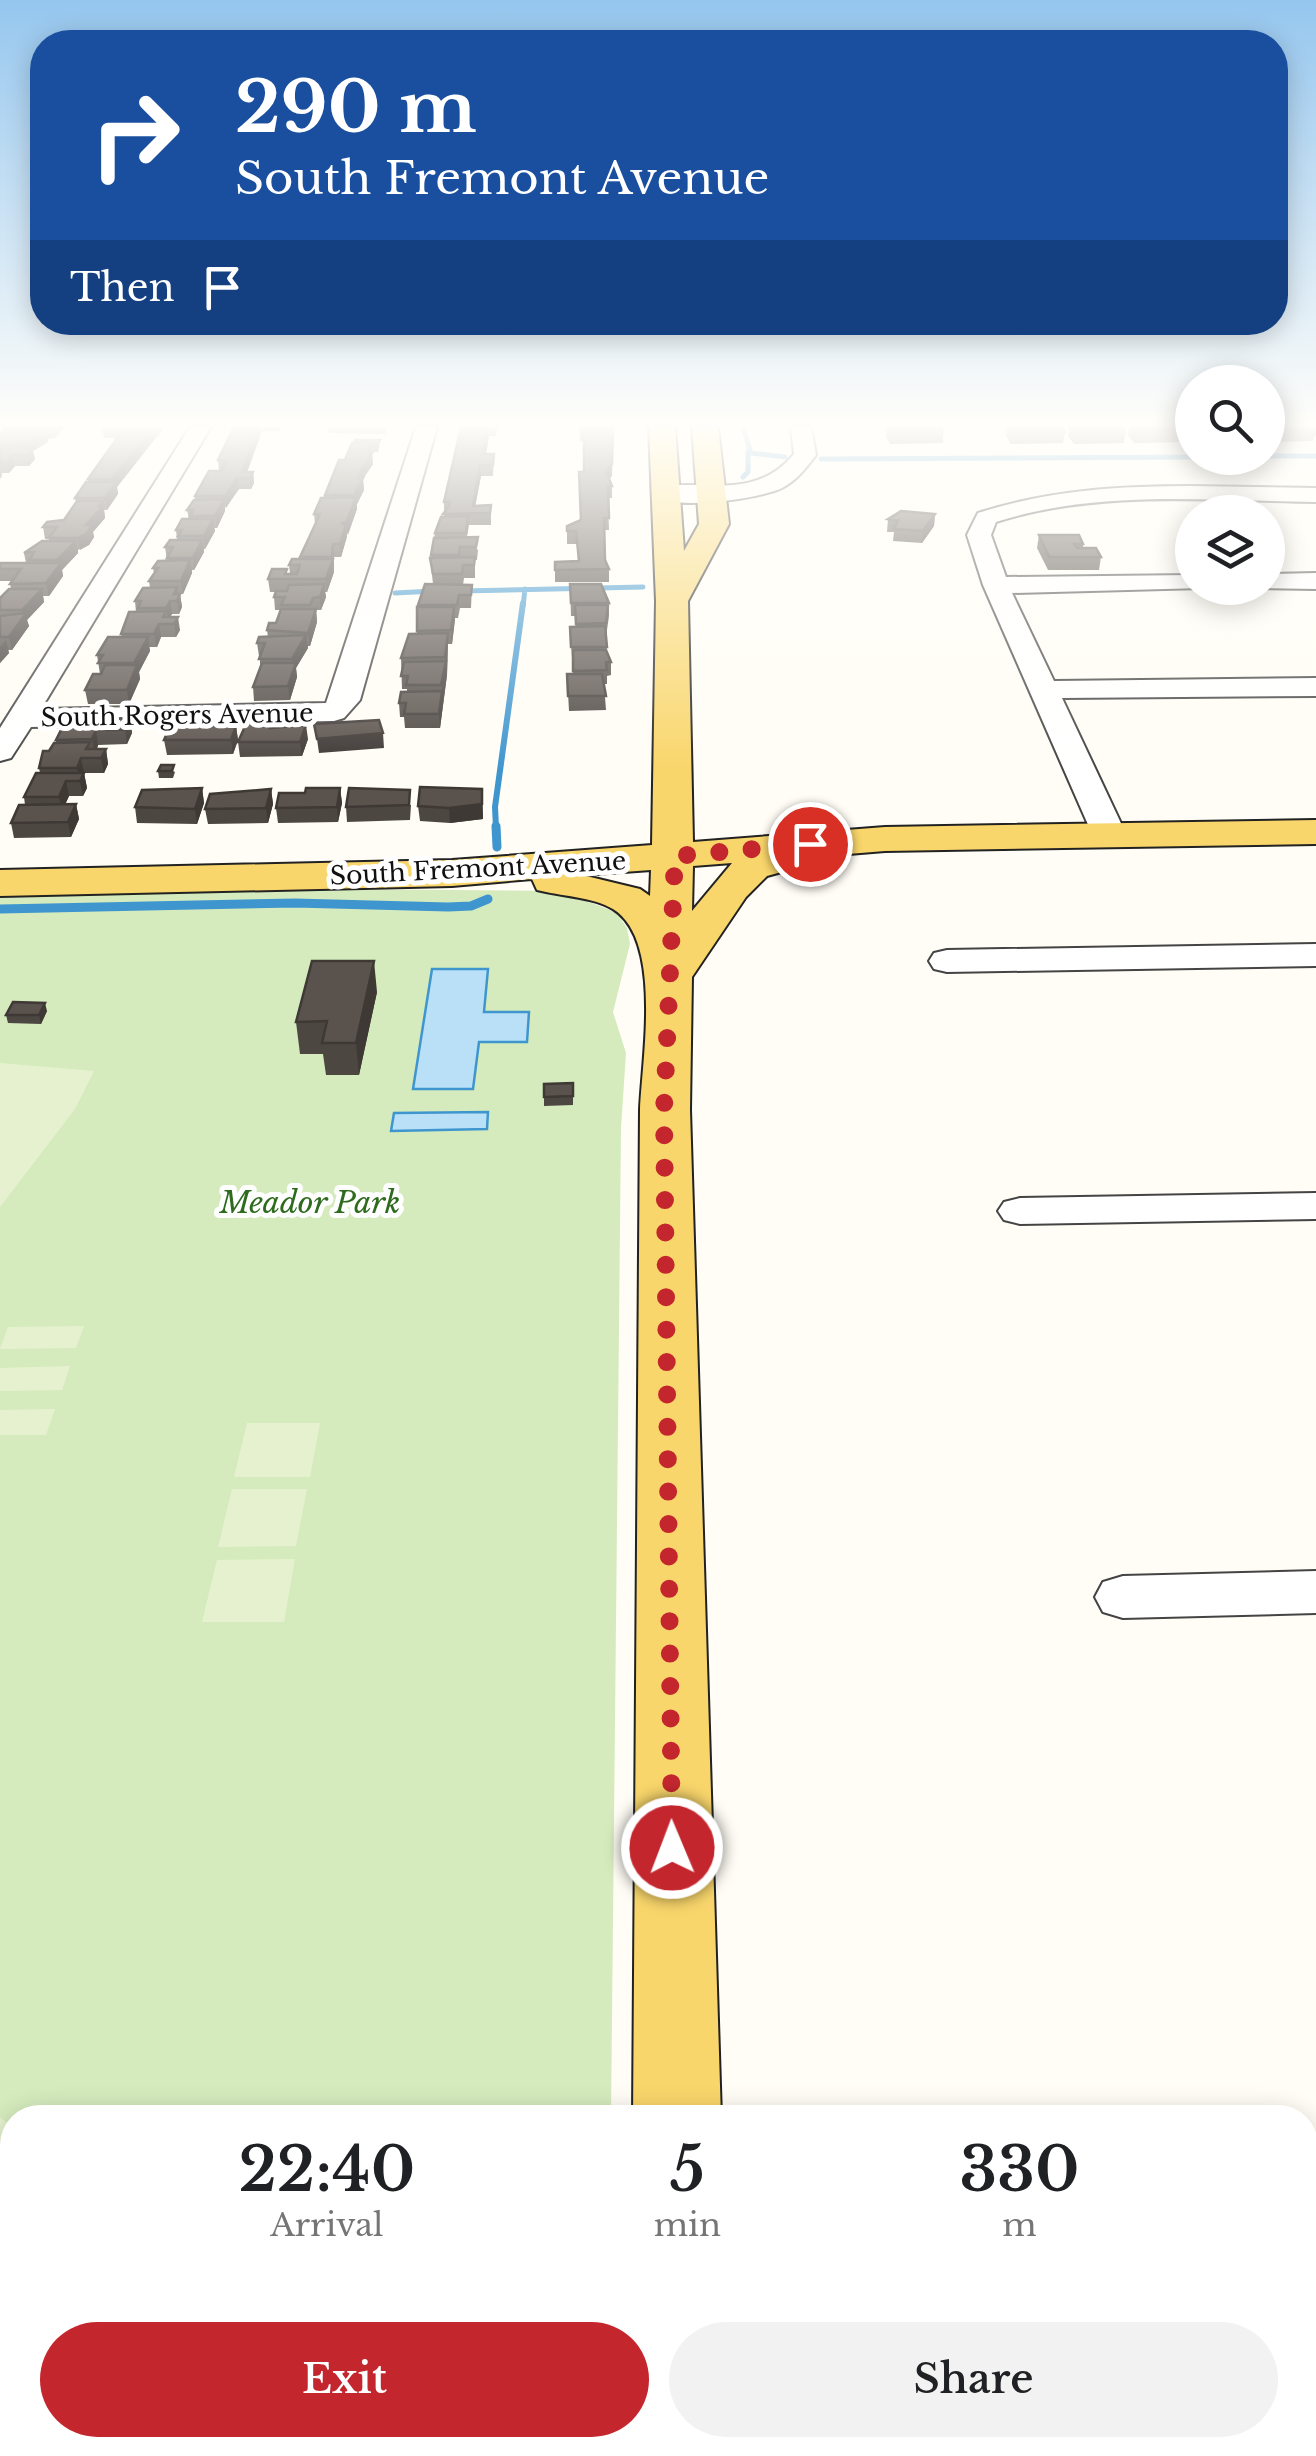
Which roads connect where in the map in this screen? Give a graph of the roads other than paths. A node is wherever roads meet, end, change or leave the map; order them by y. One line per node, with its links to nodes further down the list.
1 (130, 542): 13 (street)
2 (392, 542): 13 (street, South Rogers Avenue)
3 (668, 542): 10 (main road)
4 (704, 542): 10 (main road)
5 (980, 542): 9 (street)
6 (1316, 581): 7 (street)
7 (1285, 582)
8 (1175, 583): 9 (street)
9 (996, 586): 12 (street)
10 (672, 601): 15 (main road)
11 (1316, 687): 12 (street)
12 (1044, 690): 17 (street)
13 (20, 718): 14 (street)
14 (0, 752)
15 (654, 822): 18 (main road, South Fremont Avenue); 18 (main road); 19 (main road, South Fremont Avenue); 19 (main road); 23 (main road)
16 (1316, 832): 17 (main road, South Fremont Avenue)
17 (1110, 836): 18 (main road, South Fremont Avenue)
18 (843, 841): 23 (main road)
19 (429, 874): 20 (main road, South Fremont Avenue); 23 (main road)
20 (0, 883)
21 (1316, 956): 22 (street)
22 (947, 961)
23 (670, 974): 28 (main road)
24 (1316, 1206): 25 (street)
25 (1020, 1212)
26 (1316, 1592): 27 (street)
27 (1123, 1598)
28 (677, 2105)

